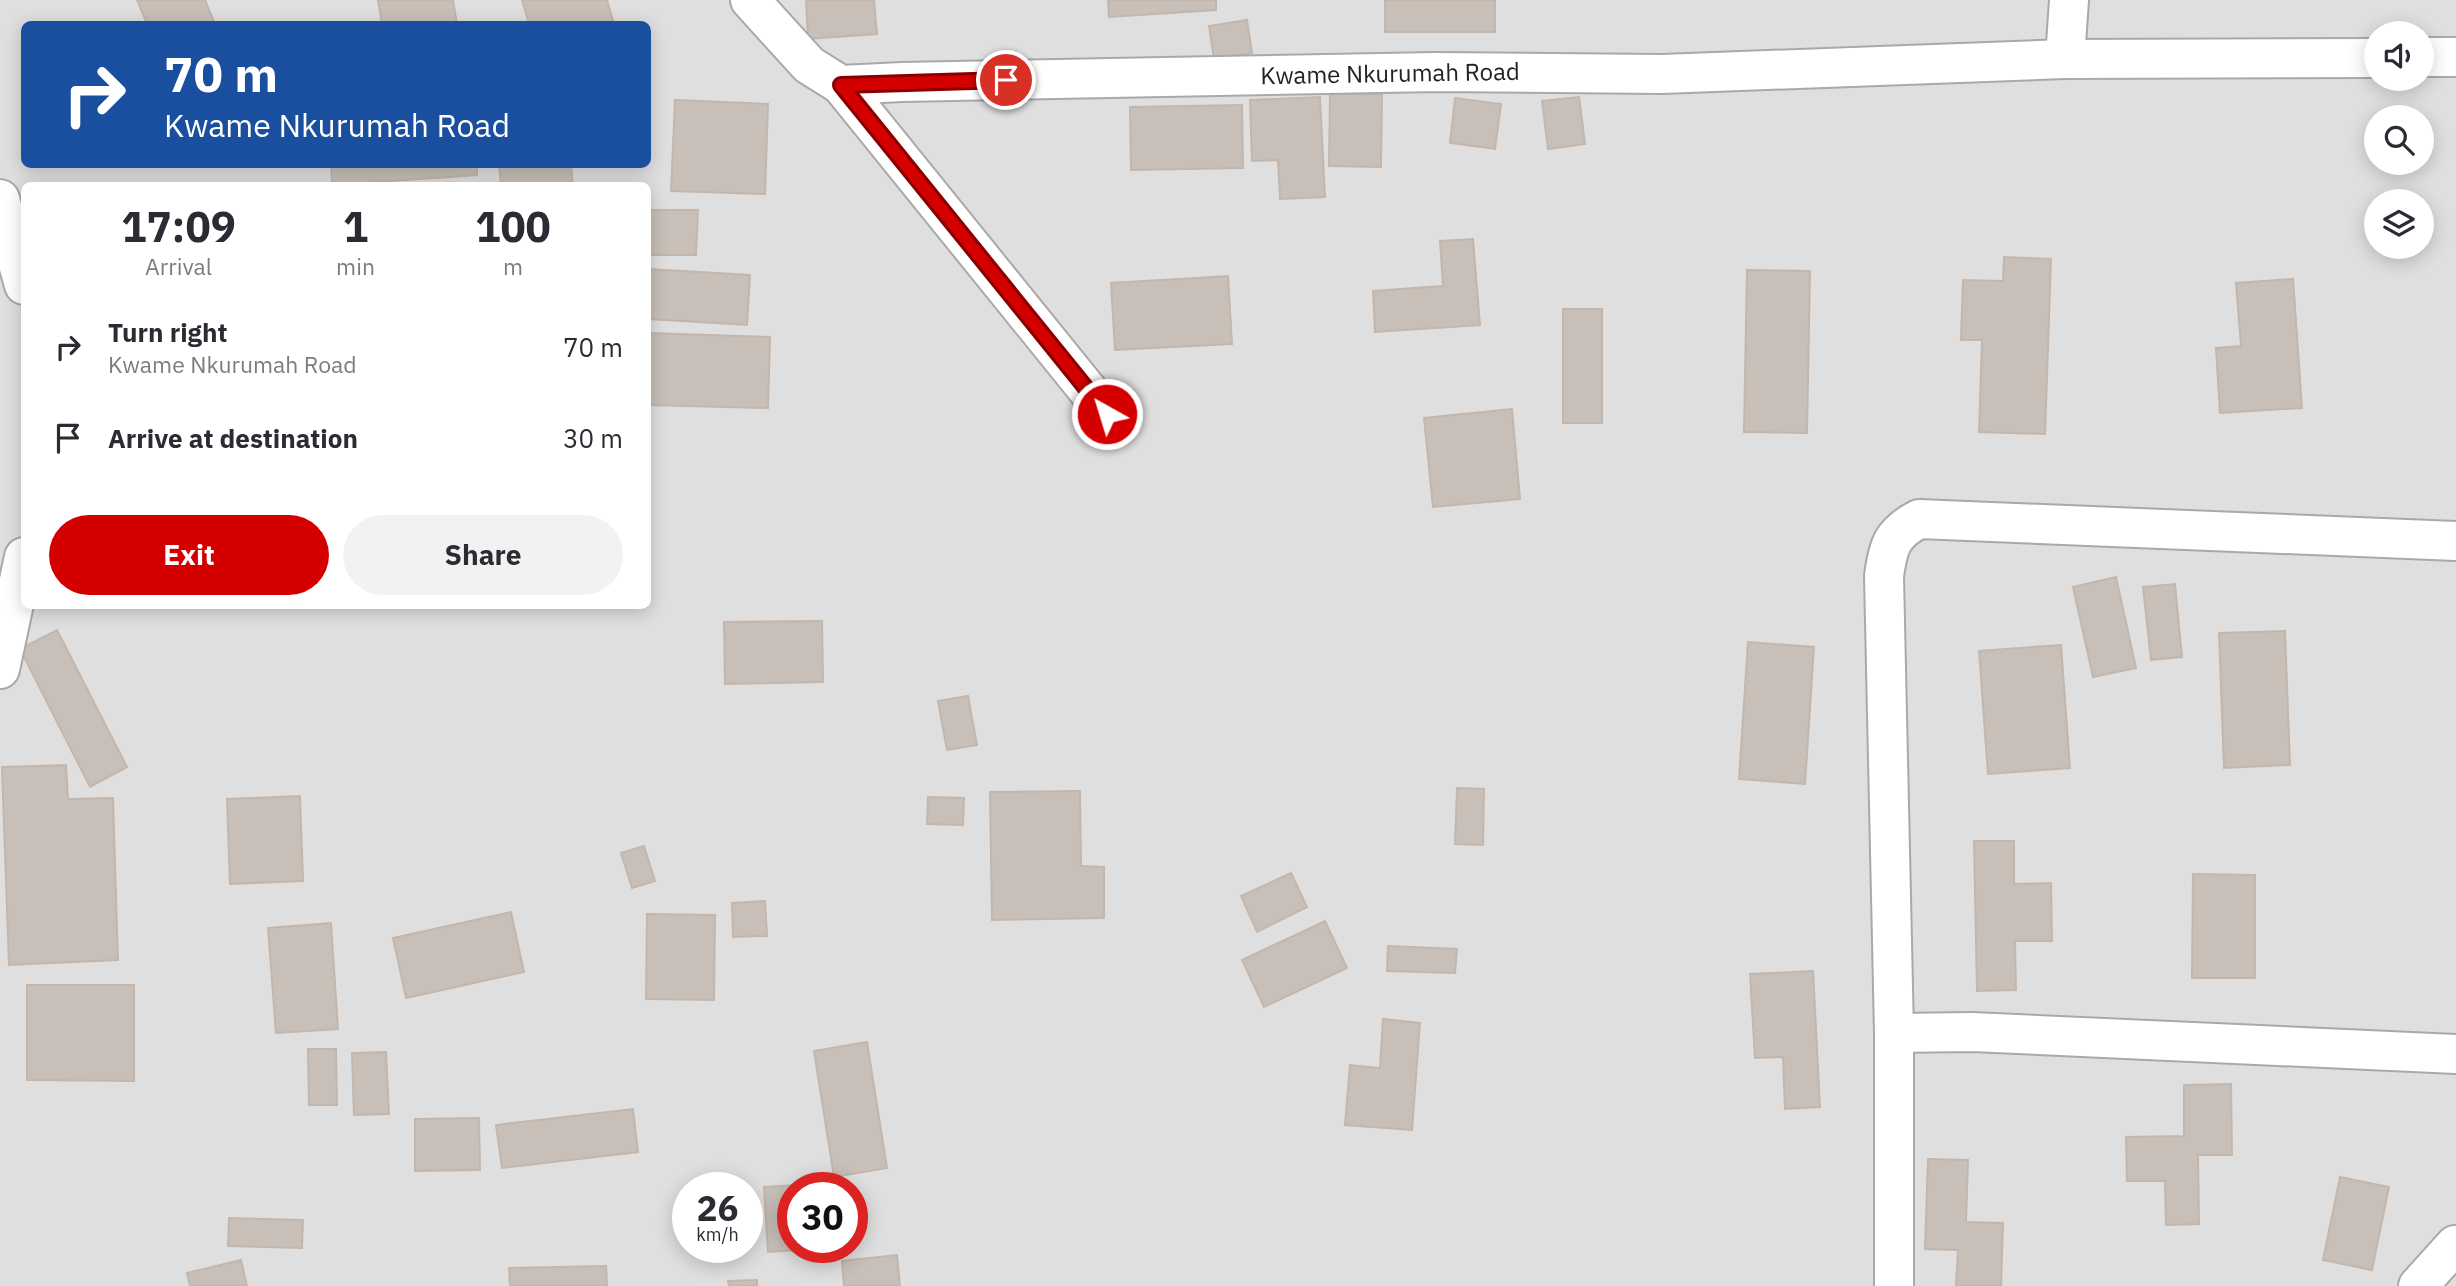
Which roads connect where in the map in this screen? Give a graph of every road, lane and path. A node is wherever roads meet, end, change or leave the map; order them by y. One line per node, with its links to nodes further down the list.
1 (750, 0): 7 (street)
2 (2069, 0): 6 (street)
3 (2434, 57): 4 (street)
4 (2456, 57)
5 (2364, 58): 6 (street, Kwame Nkurumah Road)
6 (2065, 59): 7 (street, Kwame Nkurumah Road)
7 (841, 85): 10 (street)
8 (0, 199): 9 (street)
9 (21, 274)
10 (1107, 414)
11 (2456, 541): 14 (street)
12 (21, 571): 13 (street)
13 (0, 669)
14 (1894, 1033): 15 (street); 17 (street)
15 (2456, 1054)
16 (2456, 1241): 18 (street)
17 (1894, 1286)
18 (2417, 1286)

